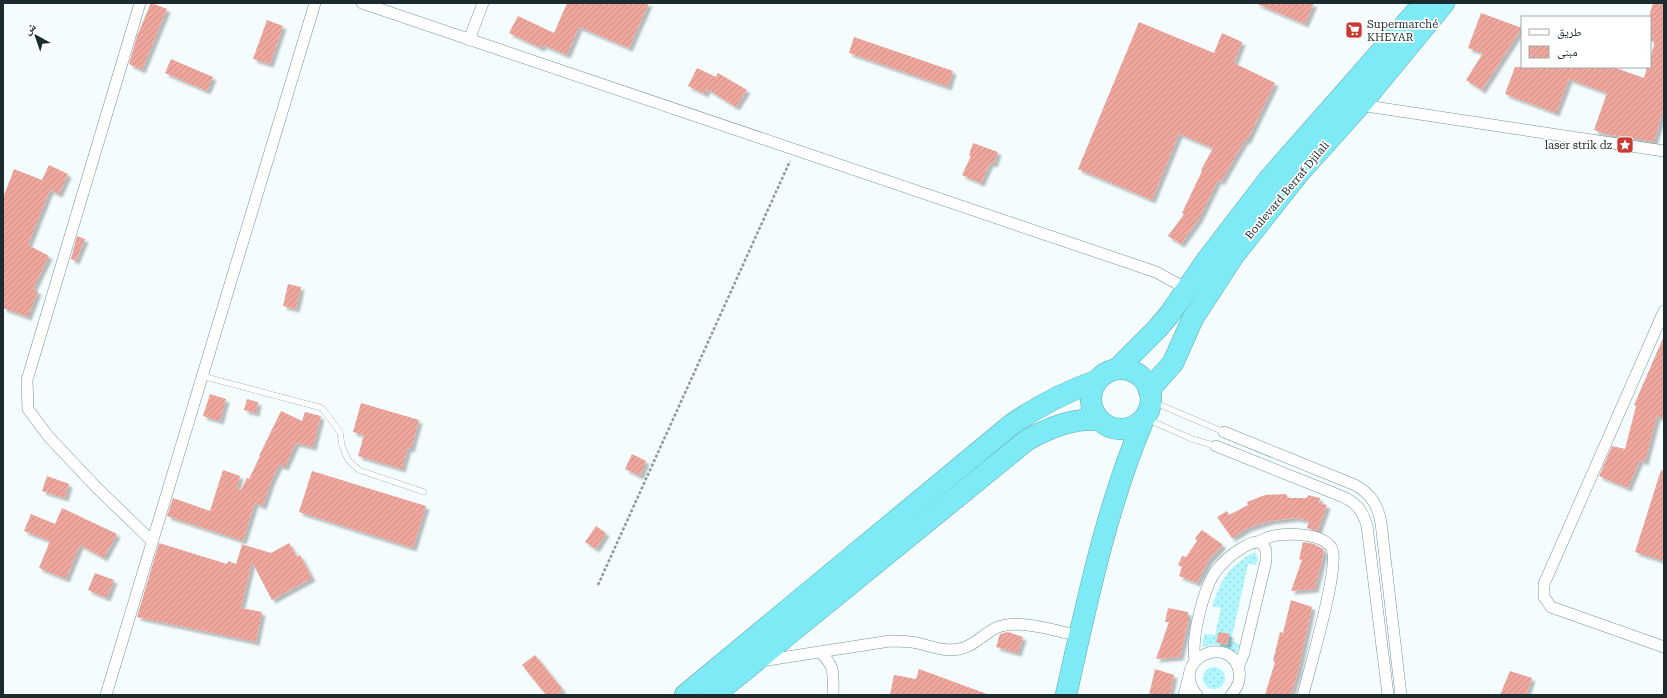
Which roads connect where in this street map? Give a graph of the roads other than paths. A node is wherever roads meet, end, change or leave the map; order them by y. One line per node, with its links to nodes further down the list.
1 (140, 3): 20 (street)
2 (315, 3): 13 (street)
3 (362, 3): 7 (street)
4 (483, 3): 7 (street)
5 (1424, 3): 10 (highway, Boulevard Berraf Djilali)
6 (1444, 3): 8 (highway, Boulevard Berraf Djilali)
7 (469, 40): 10 (street)
8 (1360, 104): 9 (street); 15 (highway, Boulevard Berraf Djilali)
9 (1664, 150)
10 (1188, 289): 12 (highway, Boulevard Berraf Djilali)
11 (1664, 311): 23 (street)
12 (1117, 369): 14 (highway); 15 (highway)
13 (202, 376): 19 (lane); 20 (street)
14 (1096, 381): 16 (highway); 30 (highway)
15 (1147, 407): 16 (highway); 17 (lane); 18 (lane); 22 (highway)
16 (1098, 420): 26 (highway)
17 (1224, 432): 39 (street)
18 (1216, 446): 38 (street)
19 (424, 492)
20 (152, 541): 29 (street)
21 (1258, 542): 25 (street); 27 (street); 37 (street)
22 (1080, 636): 24 (street); 33 (highway)
23 (1664, 647)
24 (820, 652): 26 (street); 32 (street)
25 (1195, 660): 27 (street); 28 (street)
26 (755, 662): 31 (highway)
27 (1238, 668): 36 (street)
28 (1189, 676): 34 (street); 35 (street)
29 (106, 695)
30 (684, 695)
31 (714, 695)
32 (833, 695)
33 (1066, 695)
34 (1184, 695)
35 (1197, 695)
36 (1232, 695)
37 (1303, 695)
38 (1388, 695)
39 (1401, 695)

